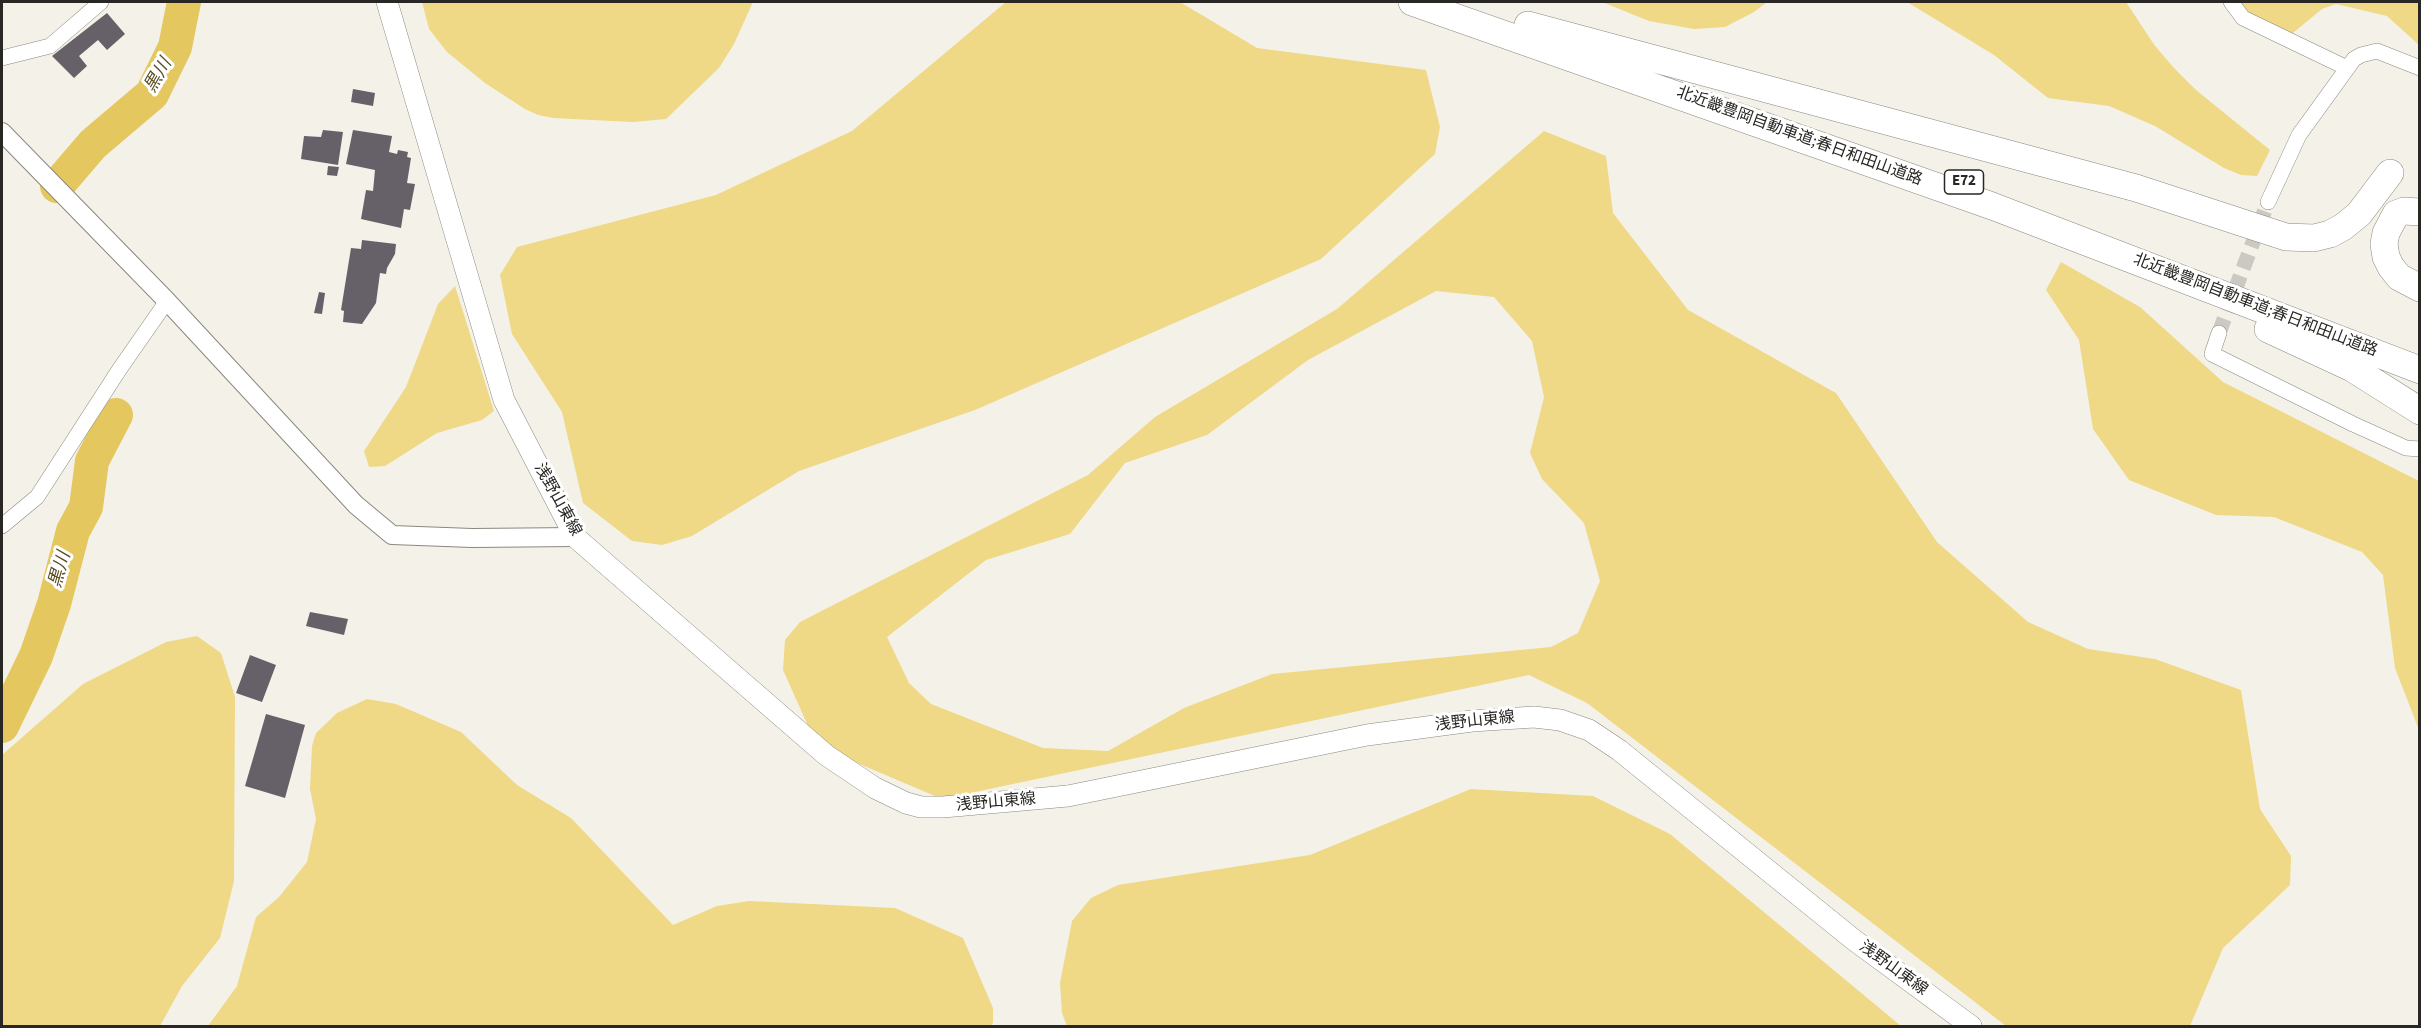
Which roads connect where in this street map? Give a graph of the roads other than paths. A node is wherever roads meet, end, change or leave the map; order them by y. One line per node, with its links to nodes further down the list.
1 (102, 2): 7 (street)
2 (387, 2): 23 (main road, 浅野山東線)
3 (1412, 2): 14 (highway, 北近畿豊岡自動車道;春日和田山道路 / E72)
4 (1456, 2): 6 (highway, 北近畿豊岡自動車道;春日和田山道路 / E72)
5 (2231, 2): 8 (street)
6 (1504, 18): 11 (highway); 18 (highway, 北近畿豊岡自動車道;春日和田山道路 / E72)
7 (2, 58)
8 (2347, 68): 9 (street); 12 (street)
9 (2420, 68)
10 (2, 132): 16 (street)
11 (2391, 174)
12 (2268, 201)
13 (2420, 212): 15 (highway)
14 (2040, 224): 19 (highway, 北近畿豊岡自動車道;春日和田山道路 / E72); 20 (highway)
15 (2420, 288)
16 (167, 301): 22 (street); 23 (street)
17 (2219, 333): 21 (street)
18 (2420, 356)
19 (2420, 369)
20 (2420, 411)
21 (2420, 449)
22 (2, 526)
23 (575, 537): 24 (main road, 浅野山東線)
24 (1971, 1026)

